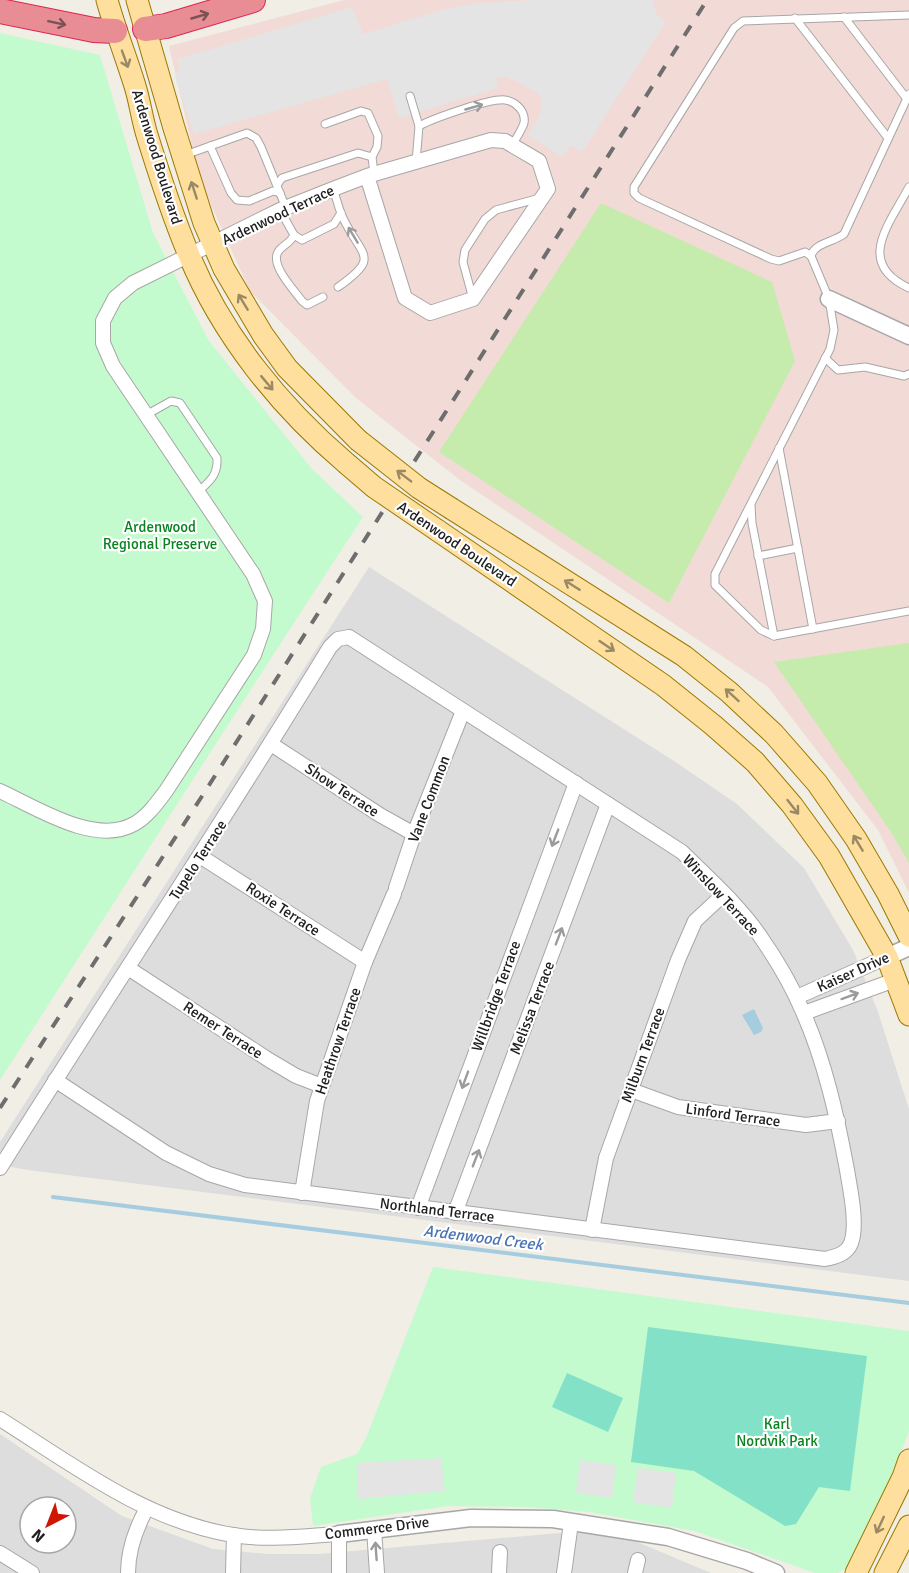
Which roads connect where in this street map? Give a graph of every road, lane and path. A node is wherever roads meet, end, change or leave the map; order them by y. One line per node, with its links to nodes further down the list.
1 (107, 0): 9 (main road, Ardenwood Boulevard)
2 (137, 0): 8 (main road, Ardenwood Boulevard)
3 (253, 0): 8 (highway, one-way to 3)
4 (0, 11): 9 (highway, one-way to 9)
5 (909, 15): 6 (lane)
6 (844, 17): 7 (lane); 11 (lane)
7 (795, 18): 14 (lane); 31 (lane)
8 (145, 29): 9 (main road); 17 (main road, Ardenwood Boulevard)
9 (115, 30): 30 (main road, Ardenwood Boulevard, one-way to 30)
10 (410, 96): 13 (lane)
11 (908, 97): 14 (lane)
12 (325, 124): 18 (lane)
13 (419, 126): 15 (lane, one-way to 15); 19 (lane)
14 (888, 138): 31 (lane)
15 (513, 144): 19 (street, Ardenwood Terrace); 25 (street, Ardenwood Terrace)
16 (210, 146): 17 (lane); 21 (lane); 24 (lane)
17 (183, 156): 29 (main road, Ardenwood Boulevard, one-way to 17)
18 (372, 157): 20 (lane); 21 (lane)
19 (416, 162): 20 (street, Ardenwood Terrace)
20 (371, 175): 23 (street, Ardenwood Terrace); 35 (street)
21 (277, 185): 24 (lane)
22 (909, 188): 33 (lane)
23 (333, 189): 26 (street, Ardenwood Terrace); 27 (lane)
24 (280, 193): 26 (lane)
25 (543, 197): 35 (street); 35 (lane)
26 (283, 209): 28 (lane); 29 (street, Ardenwood Terrace)
27 (341, 213): 28 (lane); 32 (lane, one-way to 27)
28 (294, 236): 34 (lane)
29 (212, 245): 30 (street, Ardenwood Terrace); 59 (main road, Ardenwood Boulevard, one-way to 29, bridge)
30 (189, 255): 40 (street, Ardenwood Terrace); 61 (main road, Ardenwood Boulevard, one-way to 61, bridge)
31 (811, 256): 36 (lane)
32 (338, 287)
33 (909, 288)
34 (324, 297)
35 (473, 299)
36 (829, 299): 37 (street); 38 (lane)
37 (909, 336)
38 (825, 358): 39 (lane); 41 (lane)
39 (909, 374)
40 (147, 415): 42 (street, Ardenwood Terrace); 42 (lane)
41 (779, 448): 43 (lane); 44 (lane)
42 (198, 492): 53 (street, Ardenwood Terrace)
43 (751, 503): 45 (lane); 48 (lane)
44 (798, 548): 45 (lane); 47 (lane)
45 (758, 556): 48 (lane)
46 (909, 611): 47 (lane)
47 (813, 629): 48 (lane)
48 (774, 636)
49 (338, 639): 50 (street, Winslow Terrace); 51 (street, Tupelo Terrace)
50 (463, 711): 52 (street, Winslow Terrace); 55 (street, Vane Common)
51 (271, 744): 55 (street, Show Terrace); 56 (street, Tupelo Terrace)
52 (576, 783): 54 (street, Winslow Terrace); 74 (street, Willbridge Terrace, one-way to 74)
53 (0, 791)
54 (608, 804): 58 (street, Winslow Terrace); 75 (street, Melissa Terrace, one-way to 54)
55 (414, 834): 57 (street, Vane Common)
56 (200, 856): 62 (street, Roxie Terrace); 63 (street, Tupelo Terrace)
57 (395, 891): 62 (street, Heathrow Terrace)
58 (724, 894): 65 (street, Winslow Terrace); 70 (street, Milburn Terrace)
59 (909, 936)
60 (909, 947): 61 (street, Kaiser Drive)
61 (887, 957): 64 (main road, Ardenwood Boulevard); 65 (street, Kaiser Drive)
62 (365, 962): 69 (street, Heathrow Terrace)
63 (128, 968): 68 (street, Tupelo Terrace); 69 (street, Remer Terrace)
64 (902, 977): 66 (street, Kaiser Drive, one-way to 64); 67 (main road, Ardenwood Boulevard)
65 (797, 997): 66 (street, Winslow Terrace)
66 (804, 1013): 71 (street, Winslow Terrace)
67 (909, 1015)
68 (56, 1080): 72 (street, Tupelo Terrace); 73 (street, Northland Terrace)
69 (322, 1086): 73 (street, Heathrow Terrace)
70 (631, 1090): 71 (street, Linford Terrace); 76 (street, Milburn Terrace)
71 (838, 1121): 77 (street, Winslow Terrace)
72 (0, 1168)
73 (302, 1193): 74 (street, Northland Terrace)
74 (418, 1208): 75 (street, Northland Terrace)
75 (455, 1213): 76 (street, Northland Terrace)
76 (592, 1230): 77 (street, Northland Terrace)
77 (844, 1252)
78 (0, 1419): 80 (street, Commerce Drive)
79 (909, 1460): 98 (main road, one-way to 98)
80 (147, 1508): 85 (street, Commerce Drive); 91 (street)
81 (571, 1522): 83 (street, Commerce Drive); 96 (street); 97 (street, Commerce Drive)
82 (909, 1526): 88 (main road)
83 (374, 1529): 84 (street, Commerce Drive); 94 (street, one-way to 83)
84 (339, 1534): 85 (street, Commerce Drive); 93 (street)
85 (234, 1535): 92 (street)
86 (500, 1552): 95 (street)
87 (4, 1555): 89 (street); 90 (street)
88 (891, 1568)
89 (0, 1571)
90 (32, 1573)
91 (128, 1573)
92 (233, 1573)
93 (339, 1573)
94 (377, 1573)
95 (499, 1573)
96 (564, 1573)
97 (776, 1573)
98 (856, 1573)

